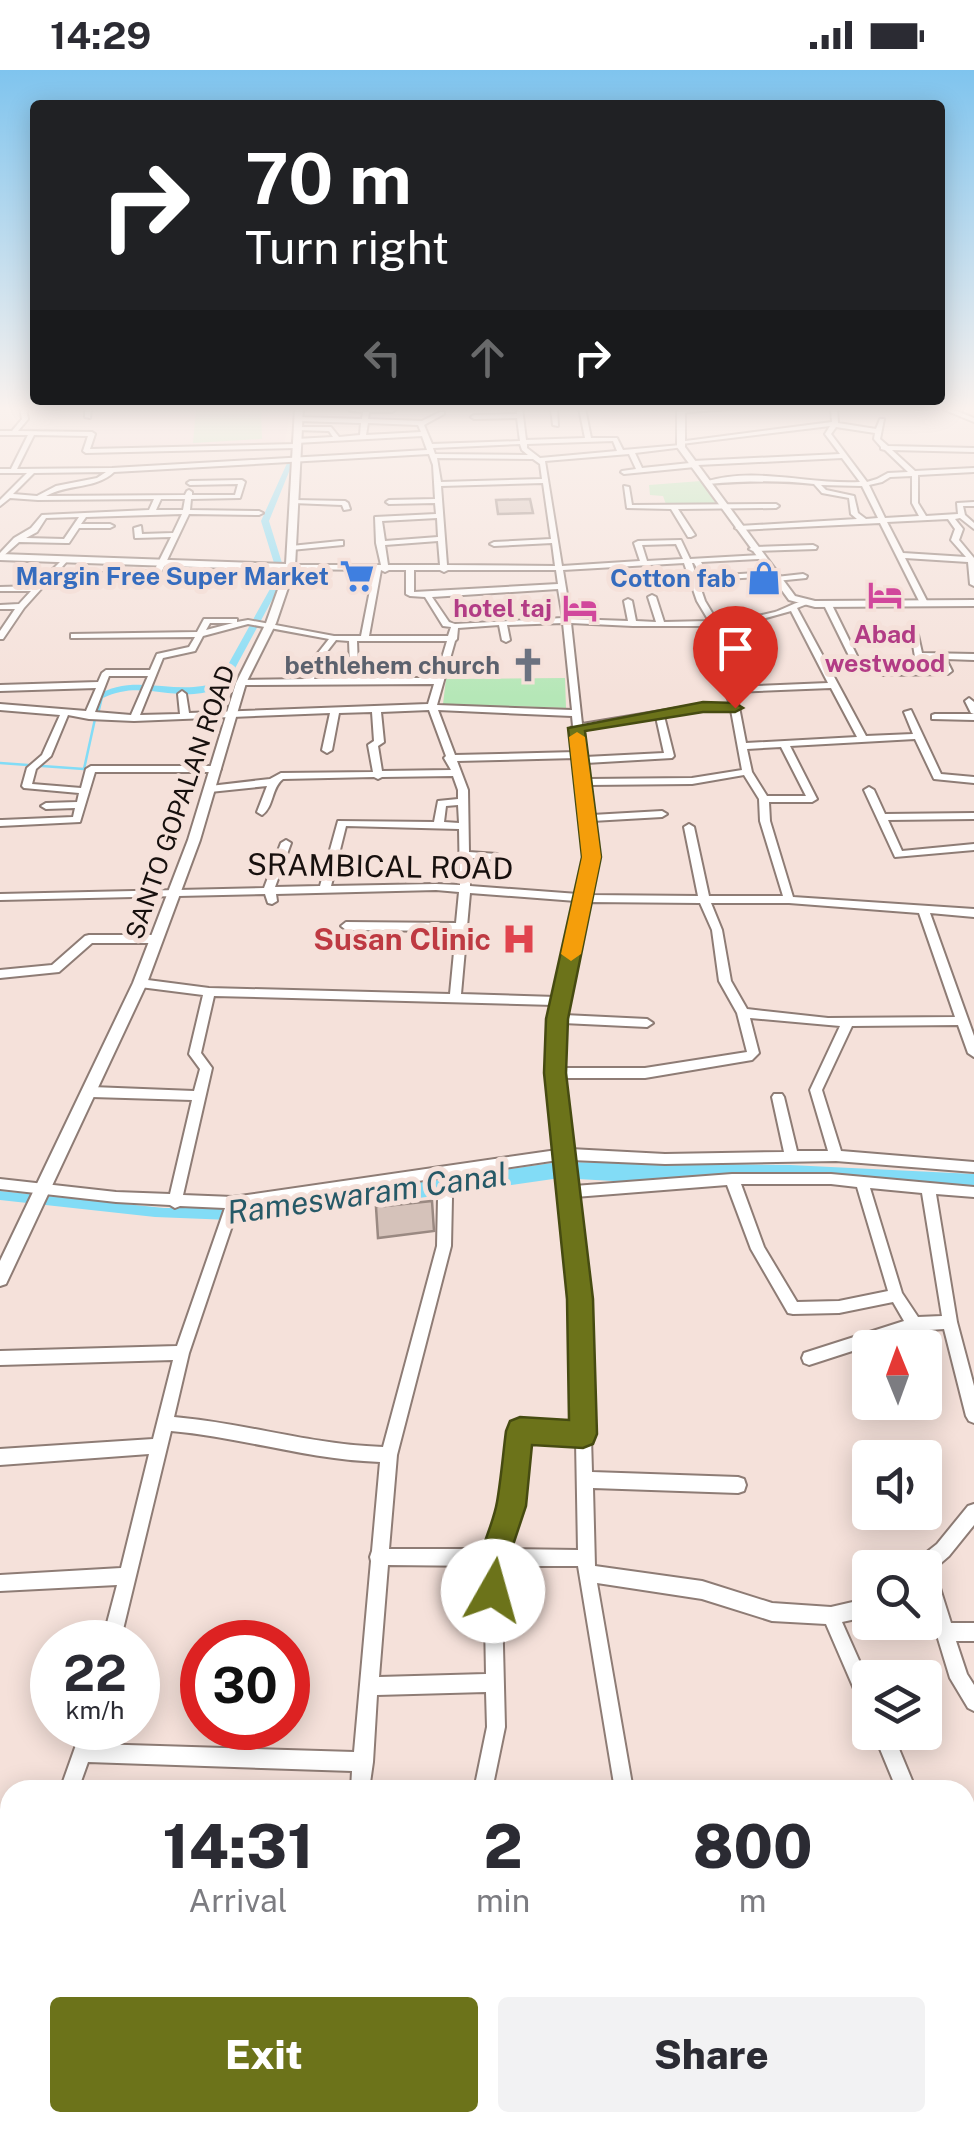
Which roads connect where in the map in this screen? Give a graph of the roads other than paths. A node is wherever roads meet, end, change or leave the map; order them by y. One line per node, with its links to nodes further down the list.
1 (69, 504): 21 (street)
2 (155, 504): 18 (street)
3 (188, 504): 20 (street)
4 (295, 504): 44 (main road, SANTO GOPALAN ROAD)
5 (345, 504): 17 (street)
6 (438, 504): 22 (street)
7 (549, 504): 37 (street)
8 (629, 504): 16 (street)
9 (723, 504): 15 (main road)
10 (853, 504): 28 (street)
11 (875, 504): 26 (street)
12 (916, 504): 25 (street)
13 (959, 504): 24 (street)
14 (776, 506): 15 (street)
15 (725, 507): 16 (street); 32 (main road)
16 (674, 508): 33 (street)
17 (346, 509)
18 (151, 512): 20 (street); 27 (street)
19 (259, 513): 20 (street)
20 (186, 514): 34 (street)
21 (64, 516): 27 (street); 36 (street)
22 (438, 516): 35 (street); 39 (street)
23 (949, 516): 24 (street); 25 (street); 42 (street)
24 (962, 516): 30 (street)
25 (924, 518): 26 (street)
26 (882, 519): 28 (street); 46 (street)
27 (82, 521): 29 (street); 36 (street)
28 (865, 522): 32 (street)
29 (110, 526)
30 (974, 527)
31 (138, 528): 34 (street)
32 (739, 528): 45 (main road)
33 (691, 535)
34 (175, 536): 51 (street)
35 (443, 539): 39 (street); 57 (street)
36 (17, 540): 47 (street)
37 (554, 540): 40 (street); 54 (street)
38 (340, 542): 44 (street)
39 (380, 544): 55 (street)
40 (494, 544)
41 (974, 545): 42 (street)
42 (960, 546): 50 (street)
43 (813, 547): 45 (street)
44 (291, 548): 53 (main road, SANTO GOPALAN ROAD)
45 (755, 553): 49 (street); 58 (main road)
46 (899, 555): 50 (street); 68 (street)
47 (1, 559): 48 (main road)
48 (66, 559): 51 (main road); 60 (street)
49 (692, 560): 52 (street); 52 (street); 58 (street); 77 (street)
50 (973, 560): 61 (street)
51 (161, 562): 53 (main road); 60 (street)
52 (644, 563): 54 (street)
53 (290, 567): 55 (street); 76 (main road, SANTO GOPALAN ROAD)
54 (558, 568): 57 (street); 62 (street)
55 (381, 570): 56 (street); 88 (street)
56 (410, 570): 57 (street); 65 (street)
57 (444, 570)
58 (774, 576): 59 (street); 69 (main road)
59 (804, 576)
60 (50, 577): 63 (street)
61 (974, 584)
62 (562, 586): 65 (street); 75 (street)
63 (39, 588): 64 (street); 72 (street)
64 (0, 589)
65 (427, 595): 81 (street)
66 (652, 597): 80 (street)
67 (628, 601): 79 (street)
68 (924, 601): 70 (main road); 71 (main road)
69 (804, 602): 71 (main road); 74 (street)
70 (974, 602)
71 (827, 603): 93 (street)
72 (21, 606): 73 (street); 85 (street)
73 (0, 607)
74 (794, 609): 77 (street); 101 (street)
75 (567, 621): 78 (street); 79 (street); 113 (street)
76 (259, 622): 82 (street); 86 (street); 99 (main road, SANTO GOPALAN ROAD)
77 (717, 622): 80 (street); 103 (street)
78 (503, 623): 81 (street); 90 (street)
79 (633, 624): 80 (street)
80 (662, 624)
81 (455, 626): 89 (street)
82 (200, 634): 84 (street); 94 (street)
83 (914, 634): 91 (street)
84 (74, 636)
85 (0, 637)
86 (334, 638): 87 (street); 97 (street)
87 (354, 638): 88 (street); 98 (street)
88 (365, 638): 89 (street)
89 (453, 639): 96 (street)
90 (506, 640)
91 (940, 656): 92 (street); 95 (street)
92 (974, 657)
93 (856, 662)
94 (153, 672): 100 (street); 119 (street)
95 (886, 673)
96 (440, 681): 98 (street); 106 (street)
97 (308, 682): 98 (street); 99 (street)
98 (347, 682)
99 (241, 683): 115 (main road, SANTO GOPALAN ROAD)
100 (98, 685): 102 (street); 114 (street)
101 (834, 686): 103 (street); 122 (street)
102 (0, 688)
103 (730, 690): 107 (street)
104 (182, 694): 117 (street)
105 (0, 707): 112 (street)
106 (432, 708): 108 (street); 113 (street); 126 (street)
107 (735, 708): 116 (street); 123 (street)
108 (376, 710): 110 (street); 131 (street)
109 (972, 710): 118 (street)
110 (335, 712): 115 (street); 125 (street)
111 (908, 712): 121 (street)
112 (65, 713): 114 (street); 137 (street)
113 (575, 713): 120 (street)
114 (89, 716): 119 (street)
115 (232, 716): 117 (street); 128 (main road, SANTO GOPALAN ROAD)
116 (660, 716): 120 (street); 127 (street)
117 (184, 717): 119 (street)
118 (934, 717)
119 (134, 718)
120 (576, 728): 127 (street)
121 (919, 736): 122 (street); 132 (street)
122 (863, 740): 124 (street)
123 (744, 746): 124 (street); 129 (street)
124 (785, 746): 138 (street)
125 (327, 750)
126 (450, 758): 127 (street); 130 (street)
127 (581, 758): 134 (street)
128 (216, 769): 135 (main road, SANTO GOPALAN ROAD); 137 (street)
129 (747, 772): 134 (street); 138 (street)
130 (456, 773): 131 (street); 139 (street)
131 (378, 776): 133 (street)
132 (974, 780)
133 (273, 782): 135 (street); 142 (street)
134 (584, 782): 146 (street)
135 (210, 790): 157 (main road, SANTO GOPALAN ROAD)
136 (869, 790): 144 (street)
137 (85, 791): 140 (street)
138 (764, 799): 162 (street)
139 (464, 802): 148 (street); 149 (street)
140 (81, 805): 141 (street); 147 (street)
141 (46, 806)
142 (262, 812)
143 (662, 814): 146 (street)
144 (881, 816): 145 (street); 152 (street)
145 (974, 816)
146 (587, 818): 160 (street)
147 (2, 823)
148 (439, 826): 149 (street); 155 (street)
149 (464, 826): 153 (street)
150 (689, 827): 161 (street)
151 (286, 843): 158 (street)
152 (974, 847)
153 (465, 855): 154 (street); 156 (street)
154 (497, 858)
155 (326, 888): 156 (street, SRAMBICAL ROAD); 158 (street, SRAMBICAL ROAD)
156 (465, 888): 160 (street, SRAMBICAL ROAD); 166 (street)
157 (176, 889): 158 (street, SRAMBICAL ROAD); 159 (street, SRAMBICAL ROAD); 167 (main road, SANTO GOPALAN ROAD)
158 (270, 895)
159 (0, 896)
160 (582, 898): 161 (street, SRAMBICAL ROAD); 172 (street)
161 (704, 899): 162 (street, SRAMBICAL ROAD); 173 (street)
162 (790, 900): 163 (street, SRAMBICAL ROAD)
163 (924, 912): 164 (street, SRAMBICAL ROAD); 175 (street)
164 (974, 913)
165 (346, 926): 166 (street)
166 (460, 927): 171 (street)
167 (157, 938): 168 (street); 169 (main road, SANTO GOPALAN ROAD)
168 (0, 974)
169 (140, 983): 170 (street); 180 (main road, SANTO GOPALAN ROAD)
170 (208, 992): 171 (street); 181 (street)
171 (455, 998): 172 (street)
172 (561, 1001): 174 (street)
173 (743, 1014): 176 (street); 179 (street)
174 (557, 1019): 177 (street); 179 (street)
175 (961, 1021): 176 (street); 178 (street)
176 (848, 1022): 185 (street)
177 (647, 1023)
178 (974, 1053)
179 (555, 1073): 184 (street)
180 (92, 1092): 181 (street); 193 (main road, SANTO GOPALAN ROAD)
181 (200, 1096): 195 (street)
182 (778, 1098): 183 (street)
183 (792, 1155): 184 (street); 185 (street)
184 (564, 1156): 191 (street); 196 (street)
185 (836, 1156): 186 (street)
186 (974, 1168)
187 (732, 1179): 188 (street); 191 (street); 198 (street)
188 (862, 1182): 190 (street); 198 (street)
189 (0, 1184): 193 (street)
190 (928, 1188): 192 (street); 199 (street)
191 (567, 1191): 206 (street)
192 (974, 1192)
193 (38, 1197): 195 (street); 197 (main road, SANTO GOPALAN ROAD)
194 (444, 1198): 208 (street)
195 (176, 1202): 196 (street)
196 (233, 1203): 201 (street)
197 (0, 1278)
198 (896, 1295): 200 (street)
199 (950, 1322): 200 (street); 204 (street)
200 (914, 1324): 203 (street)
201 (182, 1353): 202 (street); 205 (street)
202 (0, 1358)
203 (809, 1358)
204 (974, 1416)
205 (164, 1423): 207 (street); 208 (street)
206 (583, 1434): 210 (street); 215 (street)
207 (159, 1446): 209 (street); 217 (street)
208 (389, 1455): 214 (street)
209 (0, 1457)
210 (584, 1480): 211 (street); 216 (street)
211 (738, 1485)
212 (974, 1512): 213 (street)
213 (942, 1551)
214 (378, 1557): 215 (street); 227 (street)
215 (492, 1560): 216 (street); 226 (street)
216 (586, 1565): 220 (street); 236 (street)
217 (126, 1576): 218 (street); 221 (street)
218 (0, 1583)
219 (852, 1611): 220 (street)
220 (831, 1616): 225 (street)
221 (116, 1620)
222 (942, 1626): 223 (street)
223 (944, 1632): 224 (street); 228 (street)
224 (974, 1632)
225 (852, 1664)
226 (494, 1683): 227 (street); 235 (street)
227 (370, 1686): 232 (street)
228 (974, 1702)
229 (86, 1750): 231 (street)
230 (889, 1750): 237 (street)
231 (85, 1753): 232 (street); 233 (street)
232 (364, 1762): 234 (street)
233 (73, 1780)
234 (361, 1780)
235 (484, 1780)
236 (622, 1780)
237 (902, 1780)

